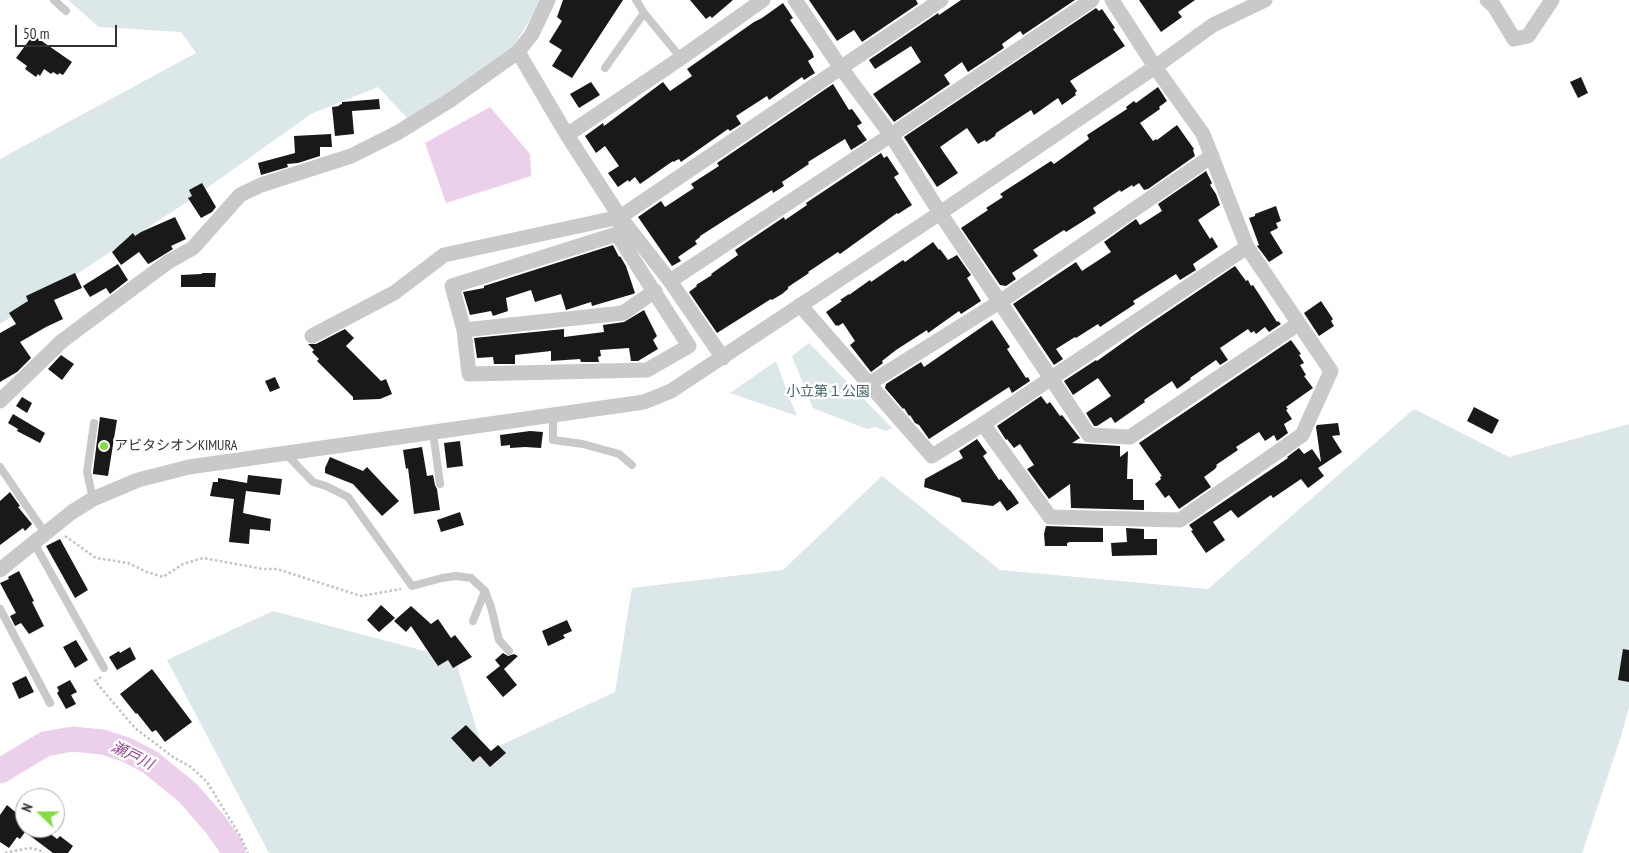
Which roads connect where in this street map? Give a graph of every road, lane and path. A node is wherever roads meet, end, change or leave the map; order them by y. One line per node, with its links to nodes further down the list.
1 (54, 0): 12 (lane)
2 (548, 0): 14 (street)
3 (636, 0): 13 (lane)
4 (763, 0): 15 (street)
5 (795, 0): 18 (street)
6 (942, 0): 18 (street)
7 (1092, 0): 20 (street)
8 (1112, 0): 16 (street)
9 (1265, 0): 16 (street)
10 (1487, 0): 11 (street)
11 (1552, 0)
12 (66, 11)
13 (644, 13): 15 (lane); 17 (lane)
14 (518, 52): 19 (street); 37 (street)
15 (681, 58): 19 (street)
16 (1155, 67): 21 (street); 22 (street)
17 (605, 68)
18 (841, 68): 20 (street); 23 (street)
19 (567, 135): 23 (street)
20 (891, 135): 22 (street); 25 (street)
21 (1212, 156): 24 (street); 27 (street)
22 (940, 213): 27 (street); 28 (street)
23 (620, 225): 25 (street); 26 (street); 30 (street); 31 (street)
24 (1247, 248): 29 (street); 33 (street)
25 (670, 280): 32 (street)
26 (655, 290): 30 (street); 30 (street)
27 (1000, 301): 33 (street); 34 (street)
28 (800, 305): 32 (street); 34 (street)
29 (1298, 324): 33 (street); 40 (street)
30 (464, 330)
31 (312, 336)
32 (723, 358): 38 (street)
33 (1051, 378): 40 (street)
34 (870, 383): 40 (street)
35 (804, 385): 36 (path)
36 (788, 394)
37 (0, 401)
38 (553, 415): 41 (street); 43 (lane)
39 (94, 423): 46 (lane)
40 (983, 424)
41 (433, 432): 42 (street); 45 (lane)
42 (286, 454): 46 (street); 49 (lane)
43 (632, 465)
44 (0, 467): 47 (lane)
45 (440, 484)
46 (93, 499): 47 (street)
47 (44, 535): 48 (street); 49 (path); 54 (lane)
48 (0, 570)
49 (412, 586): 50 (lane)
50 (485, 591): 52 (lane); 53 (lane)
51 (0, 609): 55 (lane)
52 (473, 621)
53 (509, 651)
54 (104, 668): 58 (path)
55 (50, 703)
56 (5, 853): 57 (path)
57 (44, 853)
58 (248, 853)

